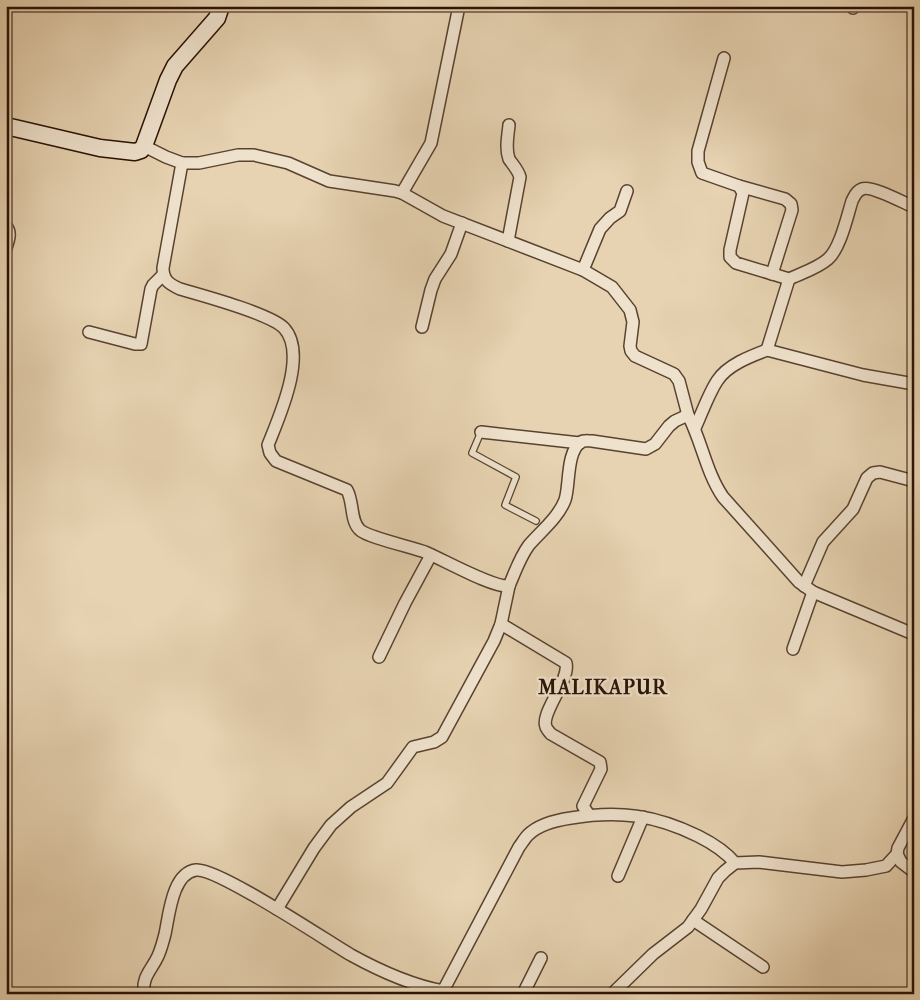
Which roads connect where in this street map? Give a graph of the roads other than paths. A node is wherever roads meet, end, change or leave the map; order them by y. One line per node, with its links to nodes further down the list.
1 (222, 6): 6 (street)
2 (458, 6): 10 (street)
3 (724, 58): 8 (street)
4 (509, 125): 14 (street)
5 (6, 126): 6 (street)
6 (144, 146): 7 (street)
7 (182, 163): 10 (street); 18 (street)
8 (739, 186): 17 (street); 17 (street)
9 (628, 191): 16 (street)
10 (402, 193): 12 (street)
11 (914, 207): 19 (street)
12 (462, 223): 14 (street); 20 (street)
13 (6, 226): 15 (street)
14 (508, 242): 16 (street)
15 (6, 248)
16 (583, 270): 24 (street)
17 (772, 274): 19 (street)
18 (163, 275): 21 (street); 30 (street)
19 (789, 279): 22 (street)
20 (422, 326)
21 (89, 332)
22 (767, 350): 23 (street); 25 (street)
23 (914, 384)
24 (688, 415): 25 (street); 27 (street)
25 (695, 428): 32 (street)
26 (480, 432): 27 (street); 29 (lane)
27 (580, 443): 31 (street)
28 (914, 480): 32 (street)
29 (536, 521)
30 (431, 555): 31 (street); 36 (street)
31 (510, 586): 33 (street)
32 (809, 589): 34 (street); 35 (street)
33 (501, 624): 37 (street); 44 (street)
34 (913, 630)
35 (792, 649)
36 (379, 657)
37 (589, 815): 38 (street); 48 (street)
38 (643, 816): 41 (street); 43 (street)
39 (914, 818): 40 (street)
40 (897, 854): 41 (street); 42 (street)
41 (735, 863): 45 (street)
42 (914, 872)
43 (618, 876)
44 (277, 909): 48 (street); 49 (street)
45 (693, 920): 47 (street); 51 (street)
46 (541, 958): 50 (street)
47 (763, 966)
48 (445, 992)
49 (144, 994)
50 (523, 994)
51 (612, 994)

